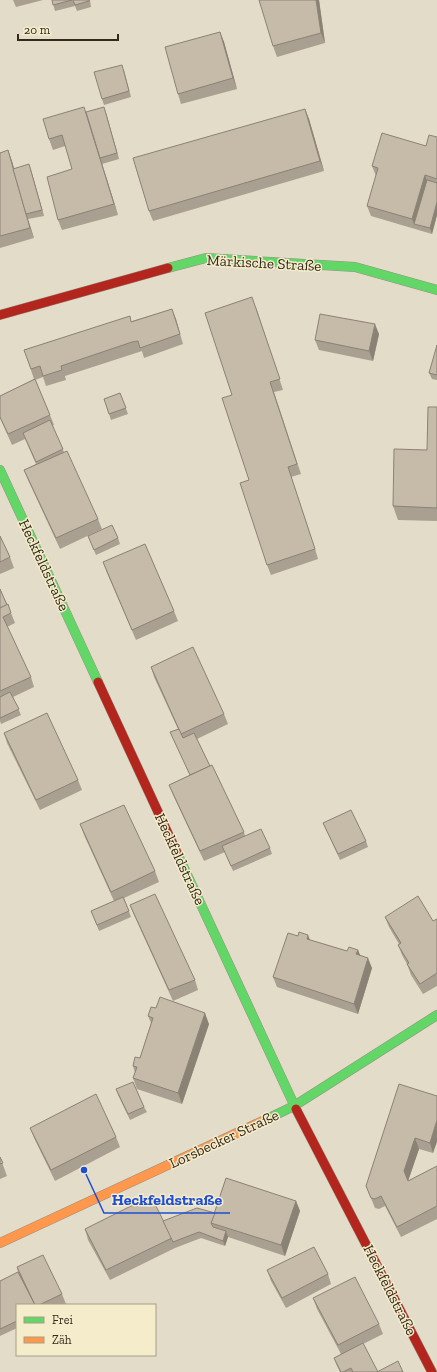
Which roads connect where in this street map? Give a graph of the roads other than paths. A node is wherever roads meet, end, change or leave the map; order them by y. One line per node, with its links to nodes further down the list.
1 (437, 290): 2 (street, Märkische Straße)
2 (0, 315)
3 (0, 470): 5 (street, Heckfeldstraße)
4 (437, 1015): 5 (street, Lorsbecker Straße)
5 (294, 1106): 6 (street, Lorsbecker Straße); 7 (street, Heckfeldstraße)
6 (0, 1243)
7 (432, 1372)

